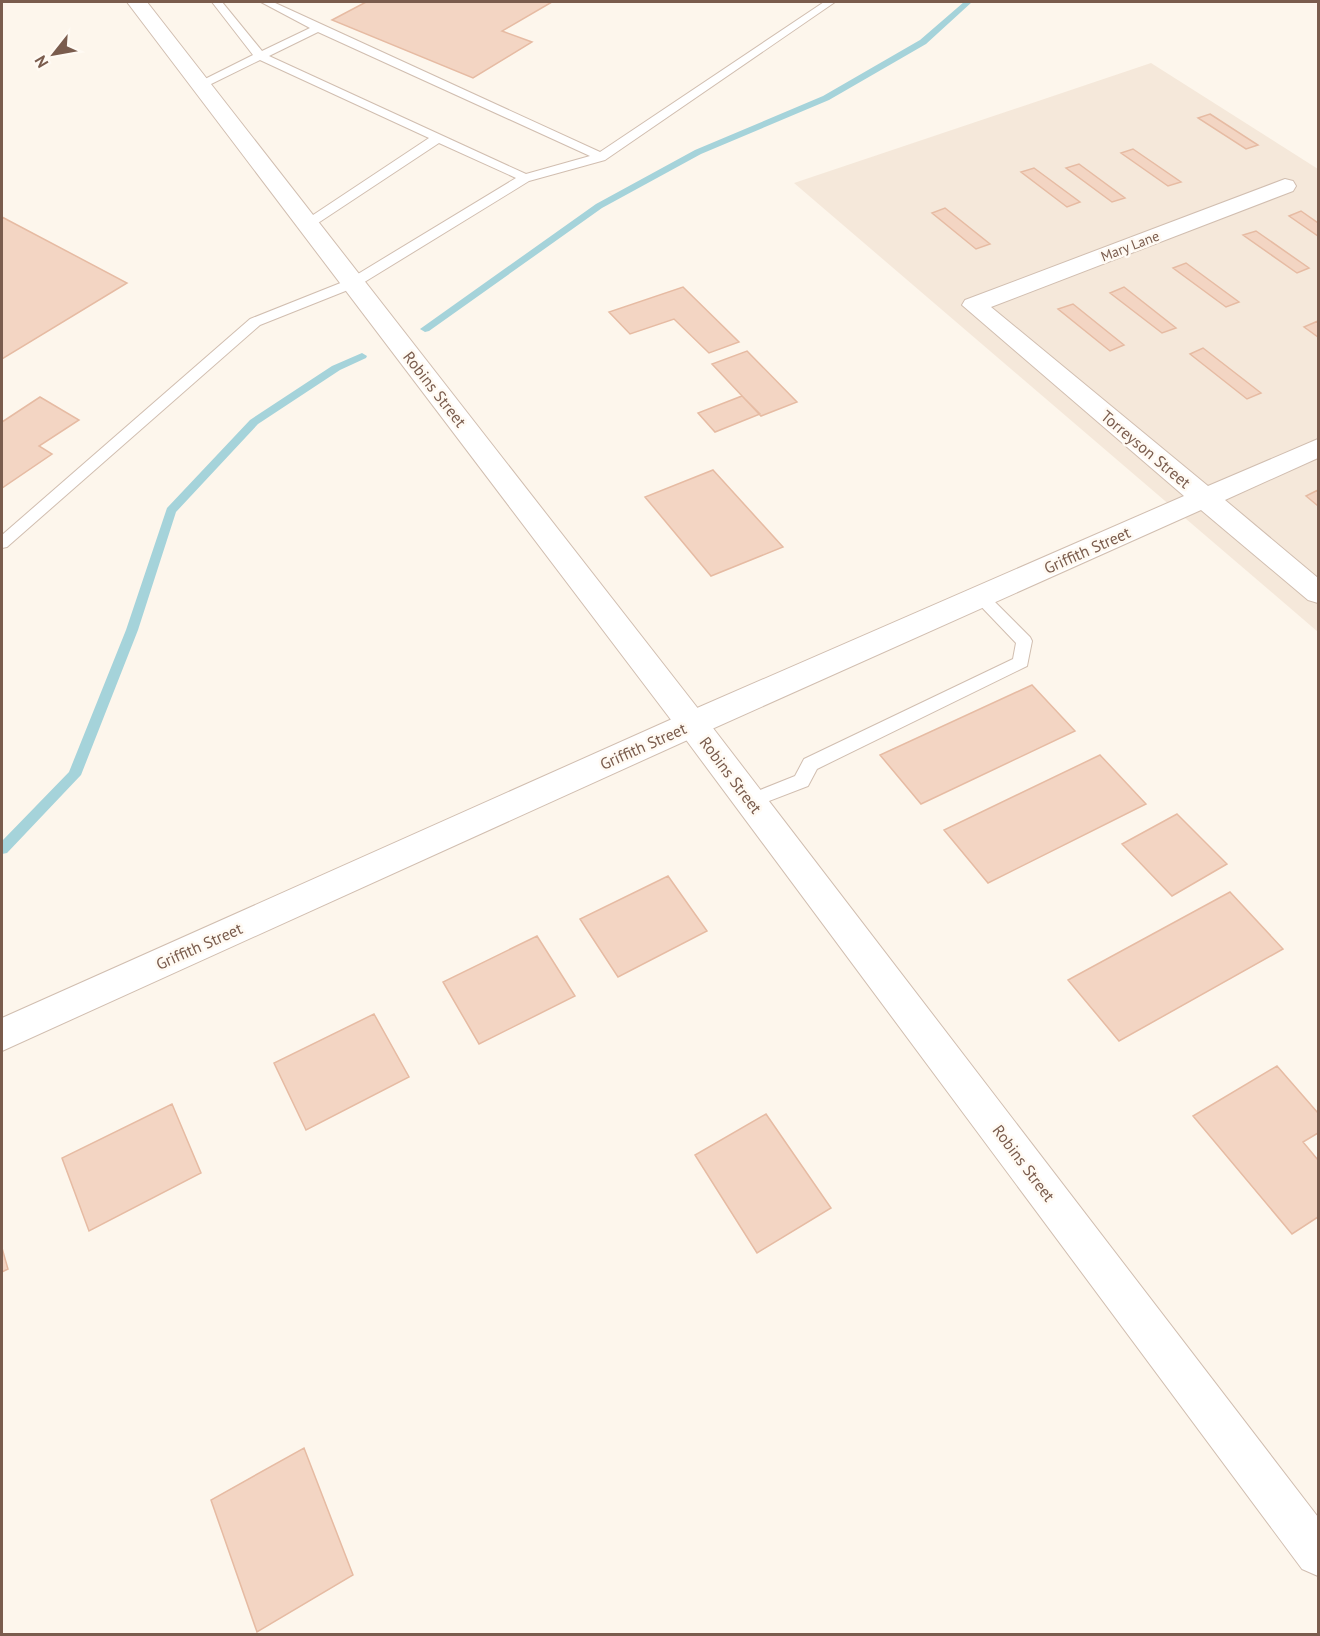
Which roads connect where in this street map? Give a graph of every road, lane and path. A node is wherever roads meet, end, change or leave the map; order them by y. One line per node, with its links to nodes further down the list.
1 (137, 2): 7 (street, Robins Street)
2 (217, 2): 6 (lane)
3 (266, 2): 5 (lane)
4 (830, 2): 9 (lane)
5 (318, 28): 6 (lane); 9 (lane)
6 (260, 56): 7 (lane); 8 (lane)
7 (201, 85): 12 (street, Robins Street)
8 (438, 138): 10 (lane); 12 (lane)
9 (601, 157): 10 (lane)
10 (525, 178): 13 (lane)
11 (1285, 186): 14 (street, Mary Lane)
12 (308, 224): 13 (street, Robins Street)
13 (353, 282): 17 (lane); 20 (street, Robins Street)
14 (974, 305): 16 (street, Torreyson Street)
15 (1318, 448): 16 (street, Griffith Street)
16 (1205, 498): 18 (street, Torreyson Street); 19 (street, Griffith Street)
17 (2, 543)
18 (1318, 593)
19 (980, 597): 20 (street, Griffith Street); 21 (lane)
20 (692, 724): 21 (street, Robins Street); 22 (street, Griffith Street)
21 (751, 801): 23 (street, Robins Street)
22 (2, 1035)
23 (1318, 1553)

